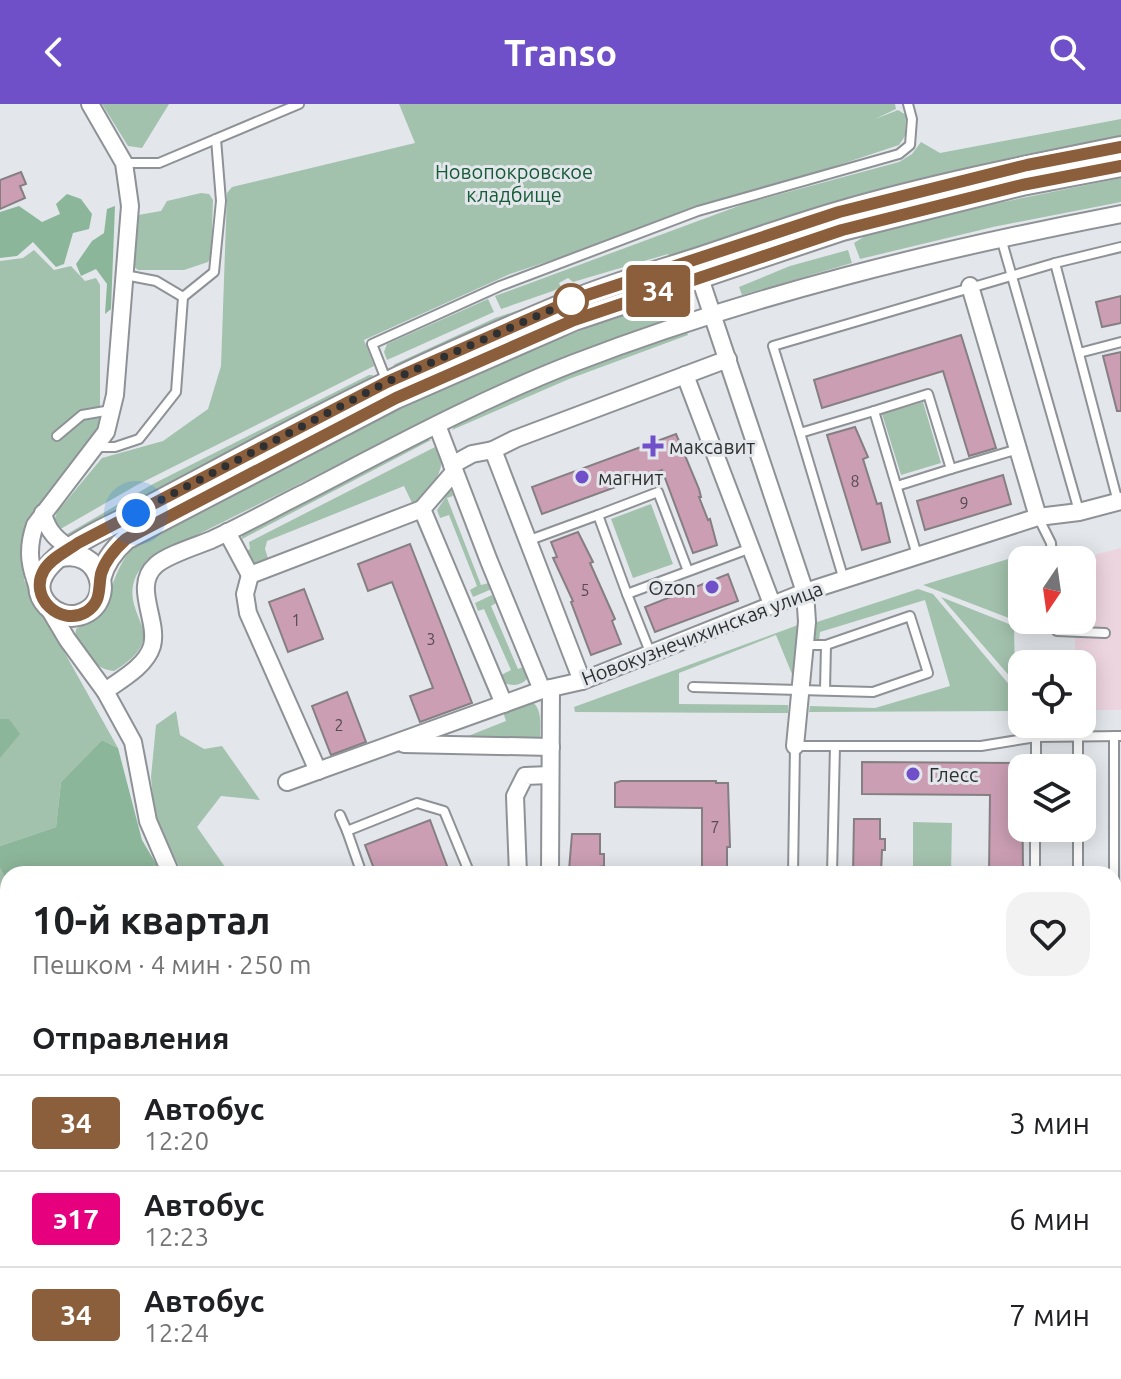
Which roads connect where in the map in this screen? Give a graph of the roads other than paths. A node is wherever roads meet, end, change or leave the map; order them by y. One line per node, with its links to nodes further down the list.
1 (90, 104): 6 (street)
2 (299, 104): 4 (lane)
3 (908, 104): 22 (lane)
4 (216, 139): 6 (lane); 16 (lane)
5 (1121, 147): 22 (street)
6 (124, 163): 12 (street)
7 (1121, 166): 14 (street)
8 (1121, 214): 9 (street)
9 (1001, 238): 13 (lane); 17 (street)
10 (1121, 247): 11 (lane)
11 (1055, 263): 13 (lane); 19 (lane)
12 (124, 275): 16 (lane); 23 (street)
13 (1012, 276): 15 (lane); 36 (lane)
14 (700, 278): 17 (street); 48 (street)
15 (970, 286): 26 (lane); 29 (street)
16 (183, 297): 28 (lane)
17 (713, 313): 20 (street); 25 (street)
18 (1121, 342): 19 (lane)
19 (1079, 353): 34 (lane)
20 (728, 359): 21 (street); 50 (street)
21 (685, 375): 30 (street); 43 (street)
22 (387, 382): 44 (street)
23 (111, 410): 27 (lane); 28 (street)
24 (874, 411): 26 (lane); 32 (lane); 33 (lane)
25 (437, 425): 31 (street); 40 (street)
26 (800, 433): 49 (lane)
27 (57, 436)
28 (94, 447): 37 (street)
29 (1018, 449): 32 (lane); 39 (street)
30 (493, 450): 31 (street); 41 (street)
31 (453, 469): 35 (street); 63 (street)
32 (951, 469): 33 (lane)
33 (897, 486): 45 (lane)
34 (1119, 502): 36 (street, Новокузнечихинская улица)
35 (422, 509): 47 (street); 67 (street)
36 (1079, 512): 39 (street, Новокузнечихинская улица)
37 (43, 513): 44 (street); 52 (street)
38 (598, 515): 41 (lane); 46 (lane); 51 (lane)
39 (1038, 517): 42 (lane); 45 (street, Новокузнечихинская улица)
40 (227, 532): 47 (street); 66 (street)
41 (527, 541): 61 (street)
42 (1051, 546)
43 (751, 548): 46 (lane); 53 (street)
44 (71, 555): 48 (street); 52 (street)
45 (917, 555): 49 (street, Новокузнечихинская улица)
46 (688, 571): 51 (lane)
47 (250, 575): 75 (street)
48 (100, 579): 54 (street)
49 (844, 580): 50 (street, Новокузнечихинская улица)
50 (805, 592): 53 (street, Новокузнечихинская улица); 58 (street)
51 (627, 594): 60 (lane)
52 (44, 600): 54 (street); 57 (street)
53 (772, 604): 60 (street, Новокузнечихинская улица)
54 (78, 615): 57 (street)
55 (1096, 633): 56 (lane)
56 (1105, 633)
57 (67, 639): 66 (street)
58 (804, 645): 59 (lane); 64 (street)
59 (826, 645): 65 (lane); 65 (lane)
60 (650, 652): 61 (street, Новокузнечихинская улица)
61 (582, 681): 63 (street, Новокузнечихинская улица)
62 (693, 687): 64 (lane)
63 (547, 689): 67 (street, Новокузнечихинская улица); 74 (street)
64 (801, 689): 65 (lane); 72 (street)
65 (825, 690)
66 (105, 691): 82 (street)
67 (504, 704): 71 (street, Новокузнечихинская улица)
68 (1118, 736): 69 (lane); 91 (lane)
69 (1096, 737)
70 (1030, 738): 73 (lane)
71 (393, 744): 74 (street); 75 (street, Новокузнечихинская улица)
72 (795, 746): 73 (lane); 87 (lane)
73 (835, 746): 88 (lane)
74 (551, 747): 76 (street)
75 (318, 771): 77 (street, Новокузнечихинская улица)
76 (550, 775): 85 (street); 86 (street)
77 (287, 782)
78 (340, 815): 79 (lane)
79 (347, 831): 83 (lane); 84 (lane)
80 (1035, 842): 89 (lane)
81 (1078, 842): 90 (lane)
82 (168, 866)
83 (359, 866)
84 (467, 866)
85 (518, 866)
86 (550, 866)
87 (793, 866)
88 (832, 866)
89 (1035, 866)
90 (1078, 866)
91 (1116, 866)

